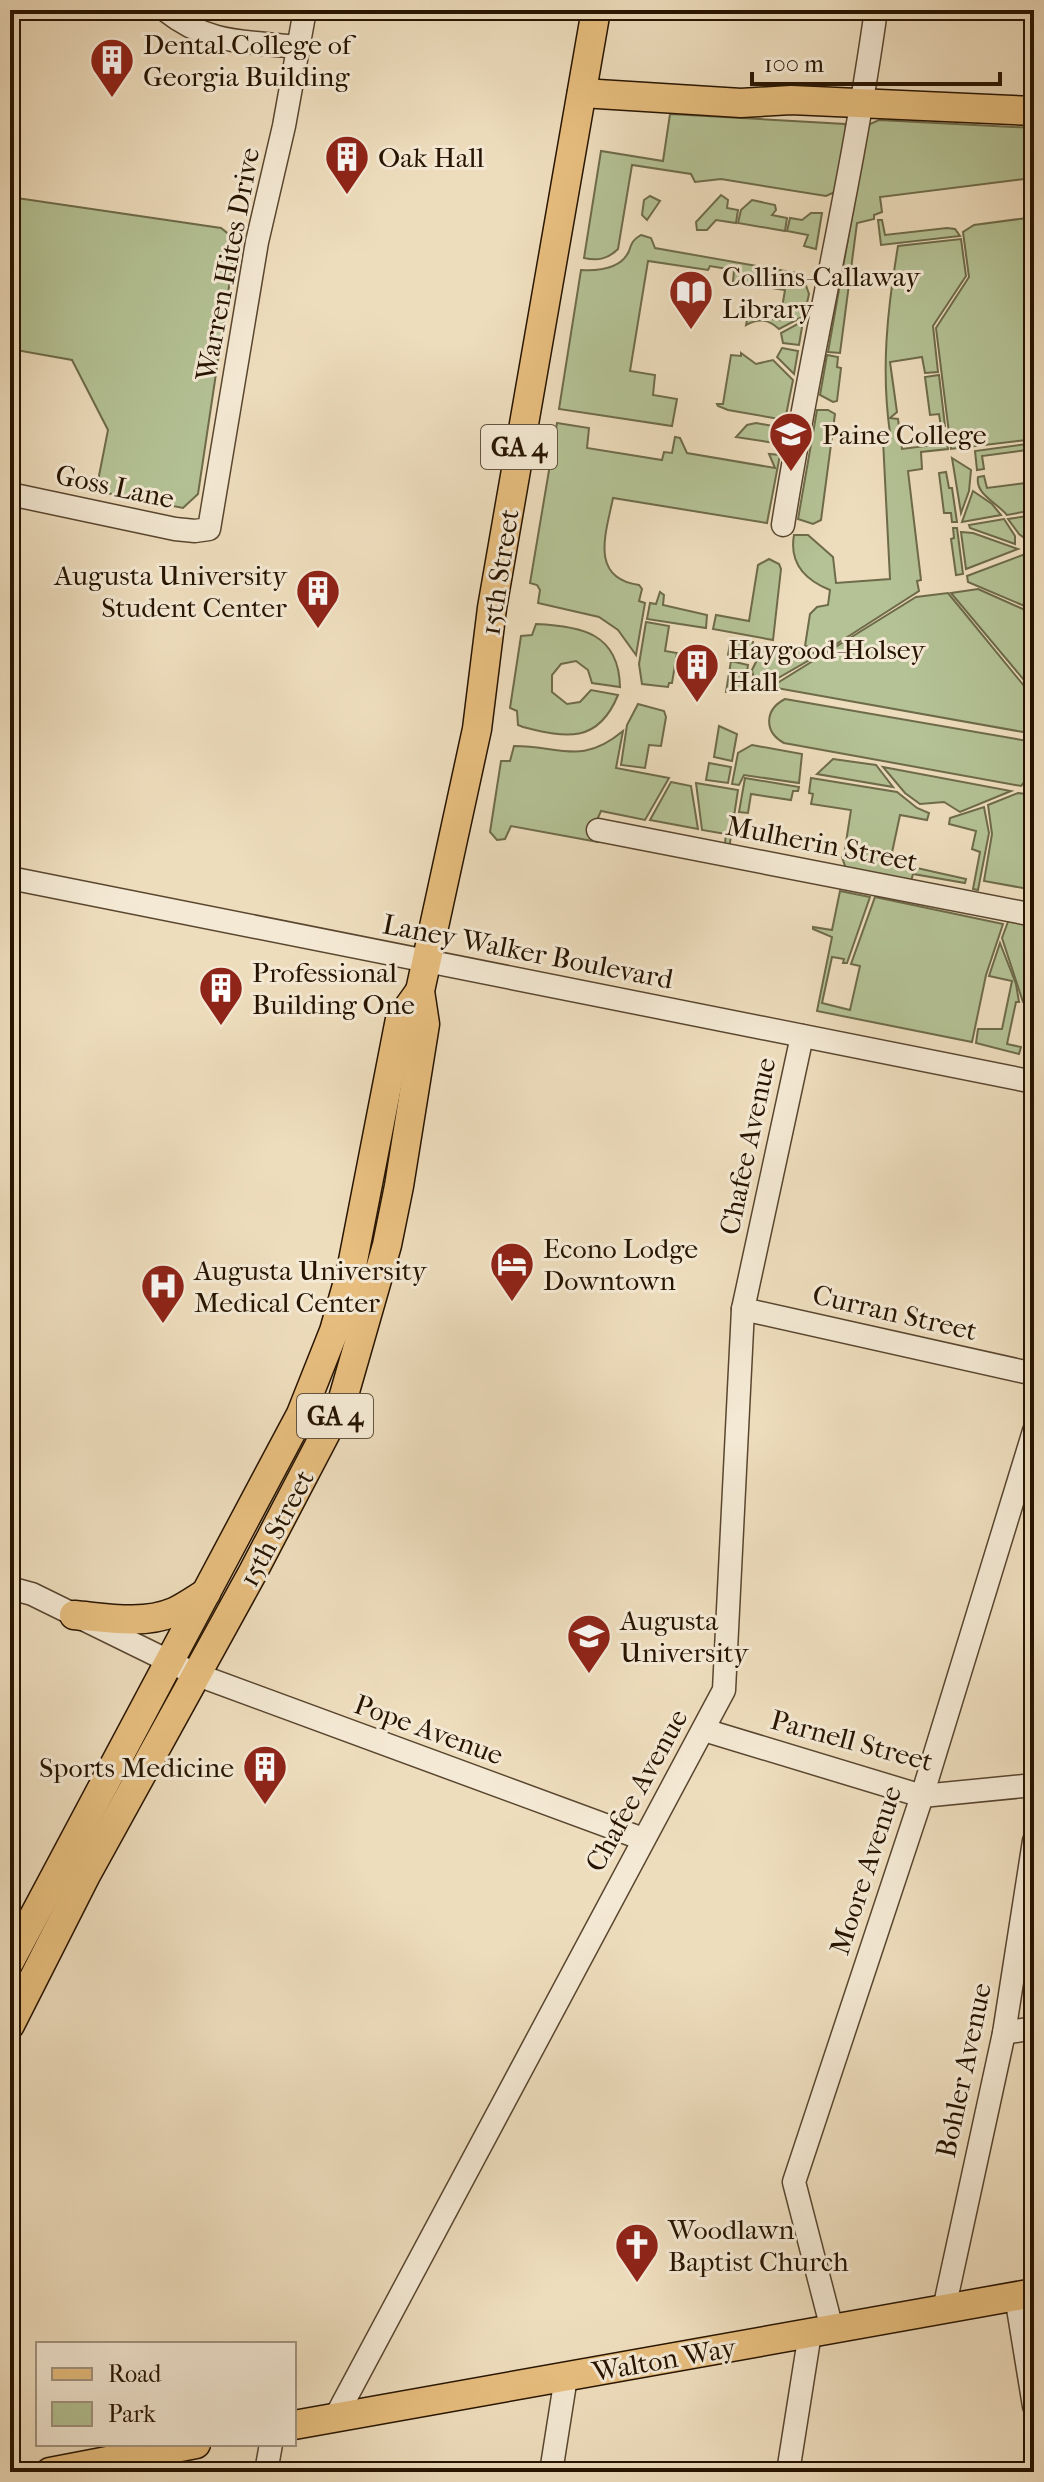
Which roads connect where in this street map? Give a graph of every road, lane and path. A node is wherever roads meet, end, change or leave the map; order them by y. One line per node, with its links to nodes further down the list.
1 (165, 10): 5 (street)
2 (305, 10): 5 (street, Warren Hites Drive)
3 (596, 10): 6 (main road, 15th Street / GA 4)
4 (876, 10): 7 (street)
5 (298, 47): 11 (street, Warren Hites Drive)
6 (582, 93): 7 (main road); 15 (main road, 15th Street / GA 4)
7 (863, 105): 8 (main road); 10 (street)
8 (1034, 111)
9 (10, 494): 11 (street, Goss Lane)
10 (783, 525)
11 (209, 529)
12 (598, 830): 14 (street, Mulherin Street)
13 (10, 878): 15 (street, Laney Walker Boulevard)
14 (1034, 915)
15 (426, 962): 16 (main road, 15th Street / GA 4); 17 (street, Laney Walker Boulevard)
16 (420, 991): 19 (main road, 15th Street / GA 4); 21 (main road, 15th Street / GA 4)
17 (802, 1036): 18 (street, Laney Walker Boulevard); 20 (street, Chafee Avenue)
18 (1034, 1082)
19 (370, 1180): 21 (main road); 25 (main road, 15th Street / GA 4)
20 (743, 1309): 22 (street, Curran Street); 28 (street, Chafee Avenue)
21 (355, 1358): 27 (main road, 15th Street / GA 4)
22 (1034, 1374)
23 (1034, 1431): 30 (street, Moore Avenue)
24 (10, 1588): 26 (street, Pope Avenue)
25 (207, 1593): 26 (main road); 27 (main road, 15th Street / GA 4)
26 (74, 1615): 27 (street, Pope Avenue)
27 (183, 1668): 31 (street, Pope Avenue); 33 (main road, 15th Street / GA 4); 34 (main road, 15th Street / GA 4)
28 (704, 1730): 30 (street, Parnell Street); 31 (street, Chafee Avenue)
29 (1034, 1785): 30 (street, Parnell Street)
30 (922, 1796): 39 (street, Moore Avenue)
31 (643, 1839): 42 (street, Chafee Avenue)
32 (1034, 1841): 36 (street, Bohler Avenue)
33 (10, 1961)
34 (10, 2025)
35 (1034, 2028): 36 (street)
36 (1004, 2033): 38 (street, Bohler Avenue)
37 (1025, 2295): 38 (main road, Walton Way); 41 (street)
38 (944, 2309): 39 (main road, Walton Way)
39 (821, 2331): 40 (main road, Walton Way); 49 (street, Moore Avenue)
40 (566, 2377): 42 (main road, Walton Way); 48 (street)
41 (1034, 2406)
42 (335, 2418): 43 (main road, Walton Way)
43 (296, 2425)
44 (186, 2446): 46 (main road)
45 (271, 2446): 47 (street)
46 (50, 2472)
47 (266, 2472)
48 (551, 2472)
49 (788, 2472)

